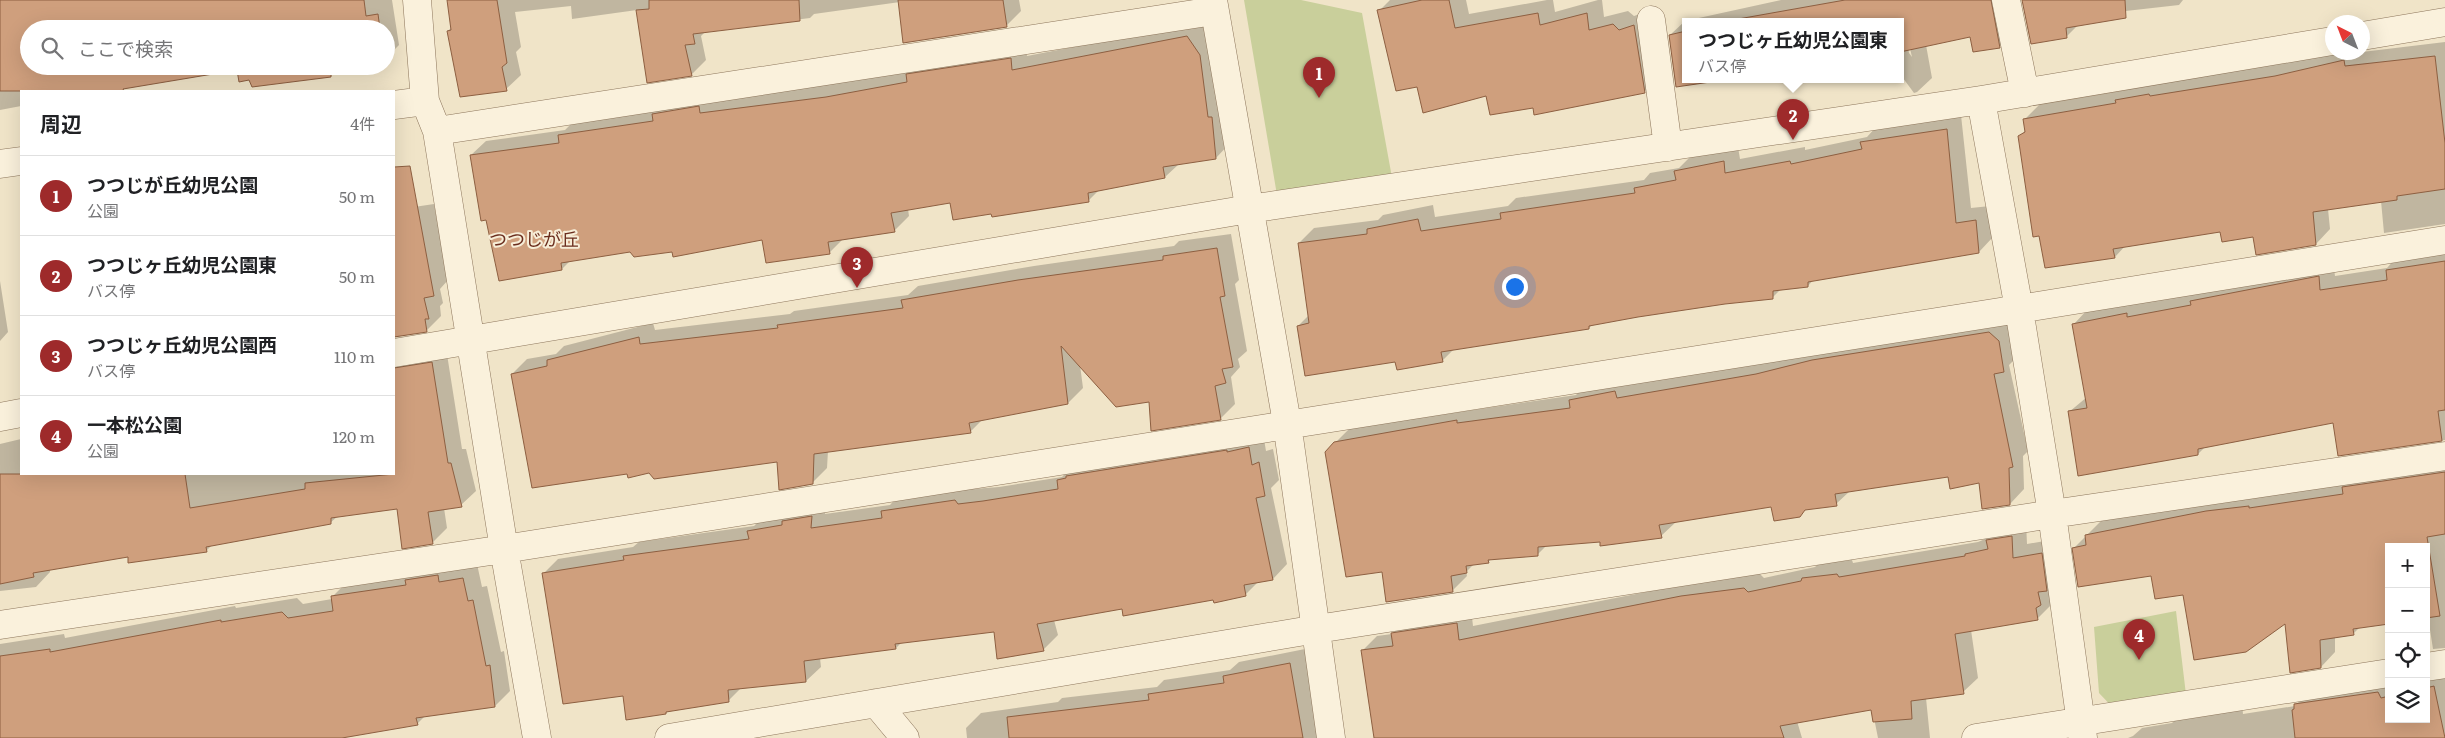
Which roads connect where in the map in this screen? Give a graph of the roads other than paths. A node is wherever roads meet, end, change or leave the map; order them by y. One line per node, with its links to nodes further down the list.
1 (417, 0): 10 (street)
2 (2006, 0): 8 (street)
3 (1213, 6): 12 (street); 16 (street)
4 (1651, 20): 13 (street)
5 (2445, 22): 6 (street)
6 (2370, 35)
7 (2325, 42): 8 (street)
8 (2025, 92): 9 (street)
9 (1981, 100): 13 (street); 18 (street)
10 (425, 101): 11 (street); 12 (street)
11 (395, 105)
12 (437, 131): 19 (street)
13 (1668, 146): 16 (street)
14 (20, 161): 15 (street)
15 (0, 164)
16 (1249, 209): 19 (street); 23 (street)
17 (2445, 240): 18 (street)
18 (2019, 309): 23 (street); 25 (street)
19 (472, 340): 20 (street); 26 (street)
20 (395, 353)
21 (20, 413): 22 (street)
22 (0, 417)
23 (1287, 423): 26 (street); 28 (street)
24 (2445, 456): 25 (street)
25 (2052, 514): 28 (street); 33 (street)
26 (504, 549): 27 (street); 34 (street)
27 (0, 625)
28 (1317, 629): 32 (street); 37 (street)
29 (2445, 664): 30 (street)
30 (2430, 666)
31 (2385, 674): 33 (street)
32 (876, 703): 35 (street); 36 (street)
33 (2082, 730): 38 (street)
34 (537, 738)
35 (669, 738)
36 (905, 738)
37 (1331, 738)
38 (1976, 738)

